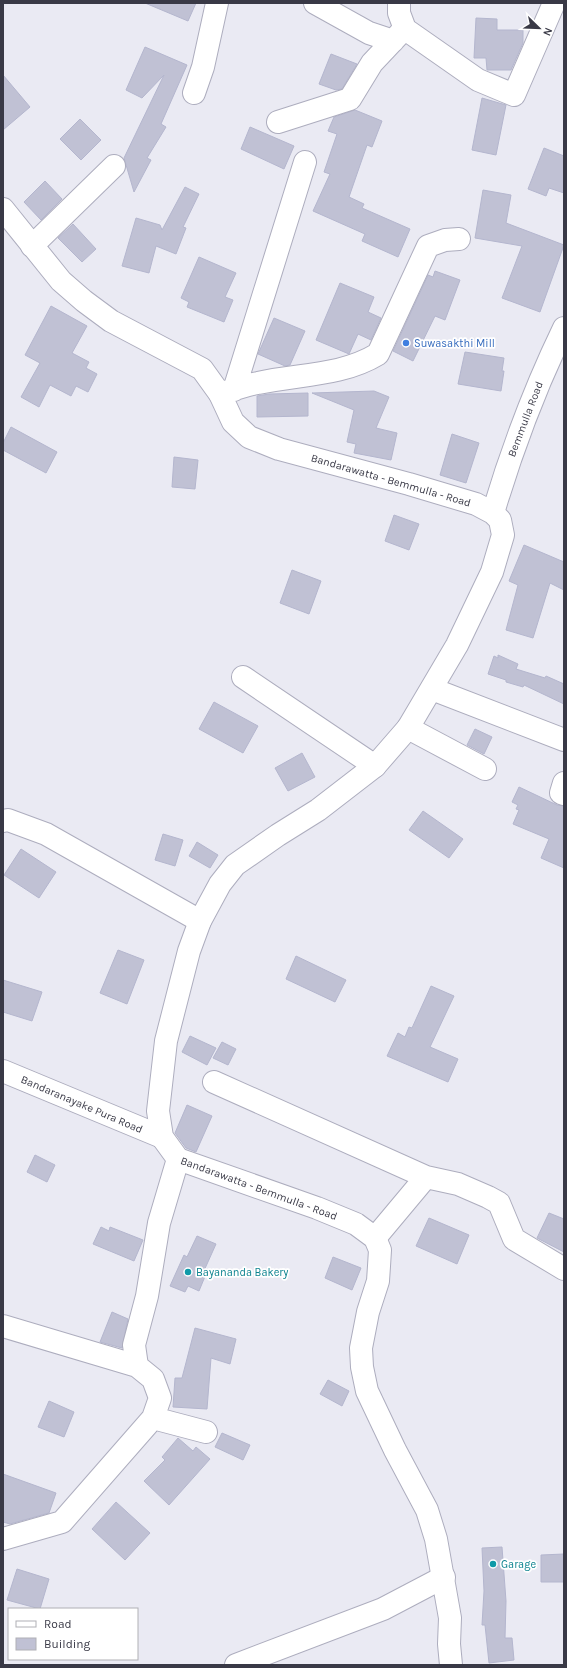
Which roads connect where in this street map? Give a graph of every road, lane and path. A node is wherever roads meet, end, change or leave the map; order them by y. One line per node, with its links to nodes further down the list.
1 (217, 3): 6 (street)
2 (315, 3): 5 (street)
3 (399, 3): 5 (street)
4 (554, 3): 5 (street)
5 (399, 34): 7 (street)
6 (194, 94)
7 (278, 122)
8 (305, 162): 14 (street)
9 (114, 166): 12 (street)
10 (3, 209): 12 (street, Bandarawatta - Bemmulla - Road)
11 (459, 239): 14 (street)
12 (32, 246): 14 (street, Bandarawatta - Bemmulla - Road)
13 (564, 328): 15 (street, Bemmulla Road)
14 (227, 392): 15 (street, Bandarawatta - Bemmulla - Road)
15 (493, 513): 17 (street, Bandarawatta - Bemmulla - Road)
16 (242, 677): 20 (street)
17 (432, 689): 18 (street, Bandarawatta - Bemmulla - Road); 19 (street)
18 (408, 728): 20 (street, Bandarawatta - Bemmulla - Road); 21 (street)
19 (564, 740)
20 (375, 766): 25 (street, Bandarawatta - Bemmulla - Road)
21 (485, 769)
22 (564, 783): 23 (street)
23 (564, 794)
24 (3, 821): 25 (street)
25 (200, 921): 28 (street, Bandarawatta - Bemmulla - Road)
26 (3, 1071): 28 (street, Bandaranayake Pura Road)
27 (214, 1082): 30 (street)
28 (162, 1137): 29 (street, Bandarawatta - Bemmulla - Road)
29 (178, 1159): 31 (street, Bandarawatta - Bemmulla - Road); 34 (street)
30 (426, 1177): 31 (street); 32 (street)
31 (375, 1238): 38 (street)
32 (564, 1269)
33 (3, 1326): 34 (street)
34 (137, 1366): 35 (street)
35 (152, 1418): 36 (street); 37 (street)
36 (206, 1432)
37 (3, 1539)
38 (444, 1577): 39 (street); 40 (street)
39 (236, 1665)
40 (451, 1665)

